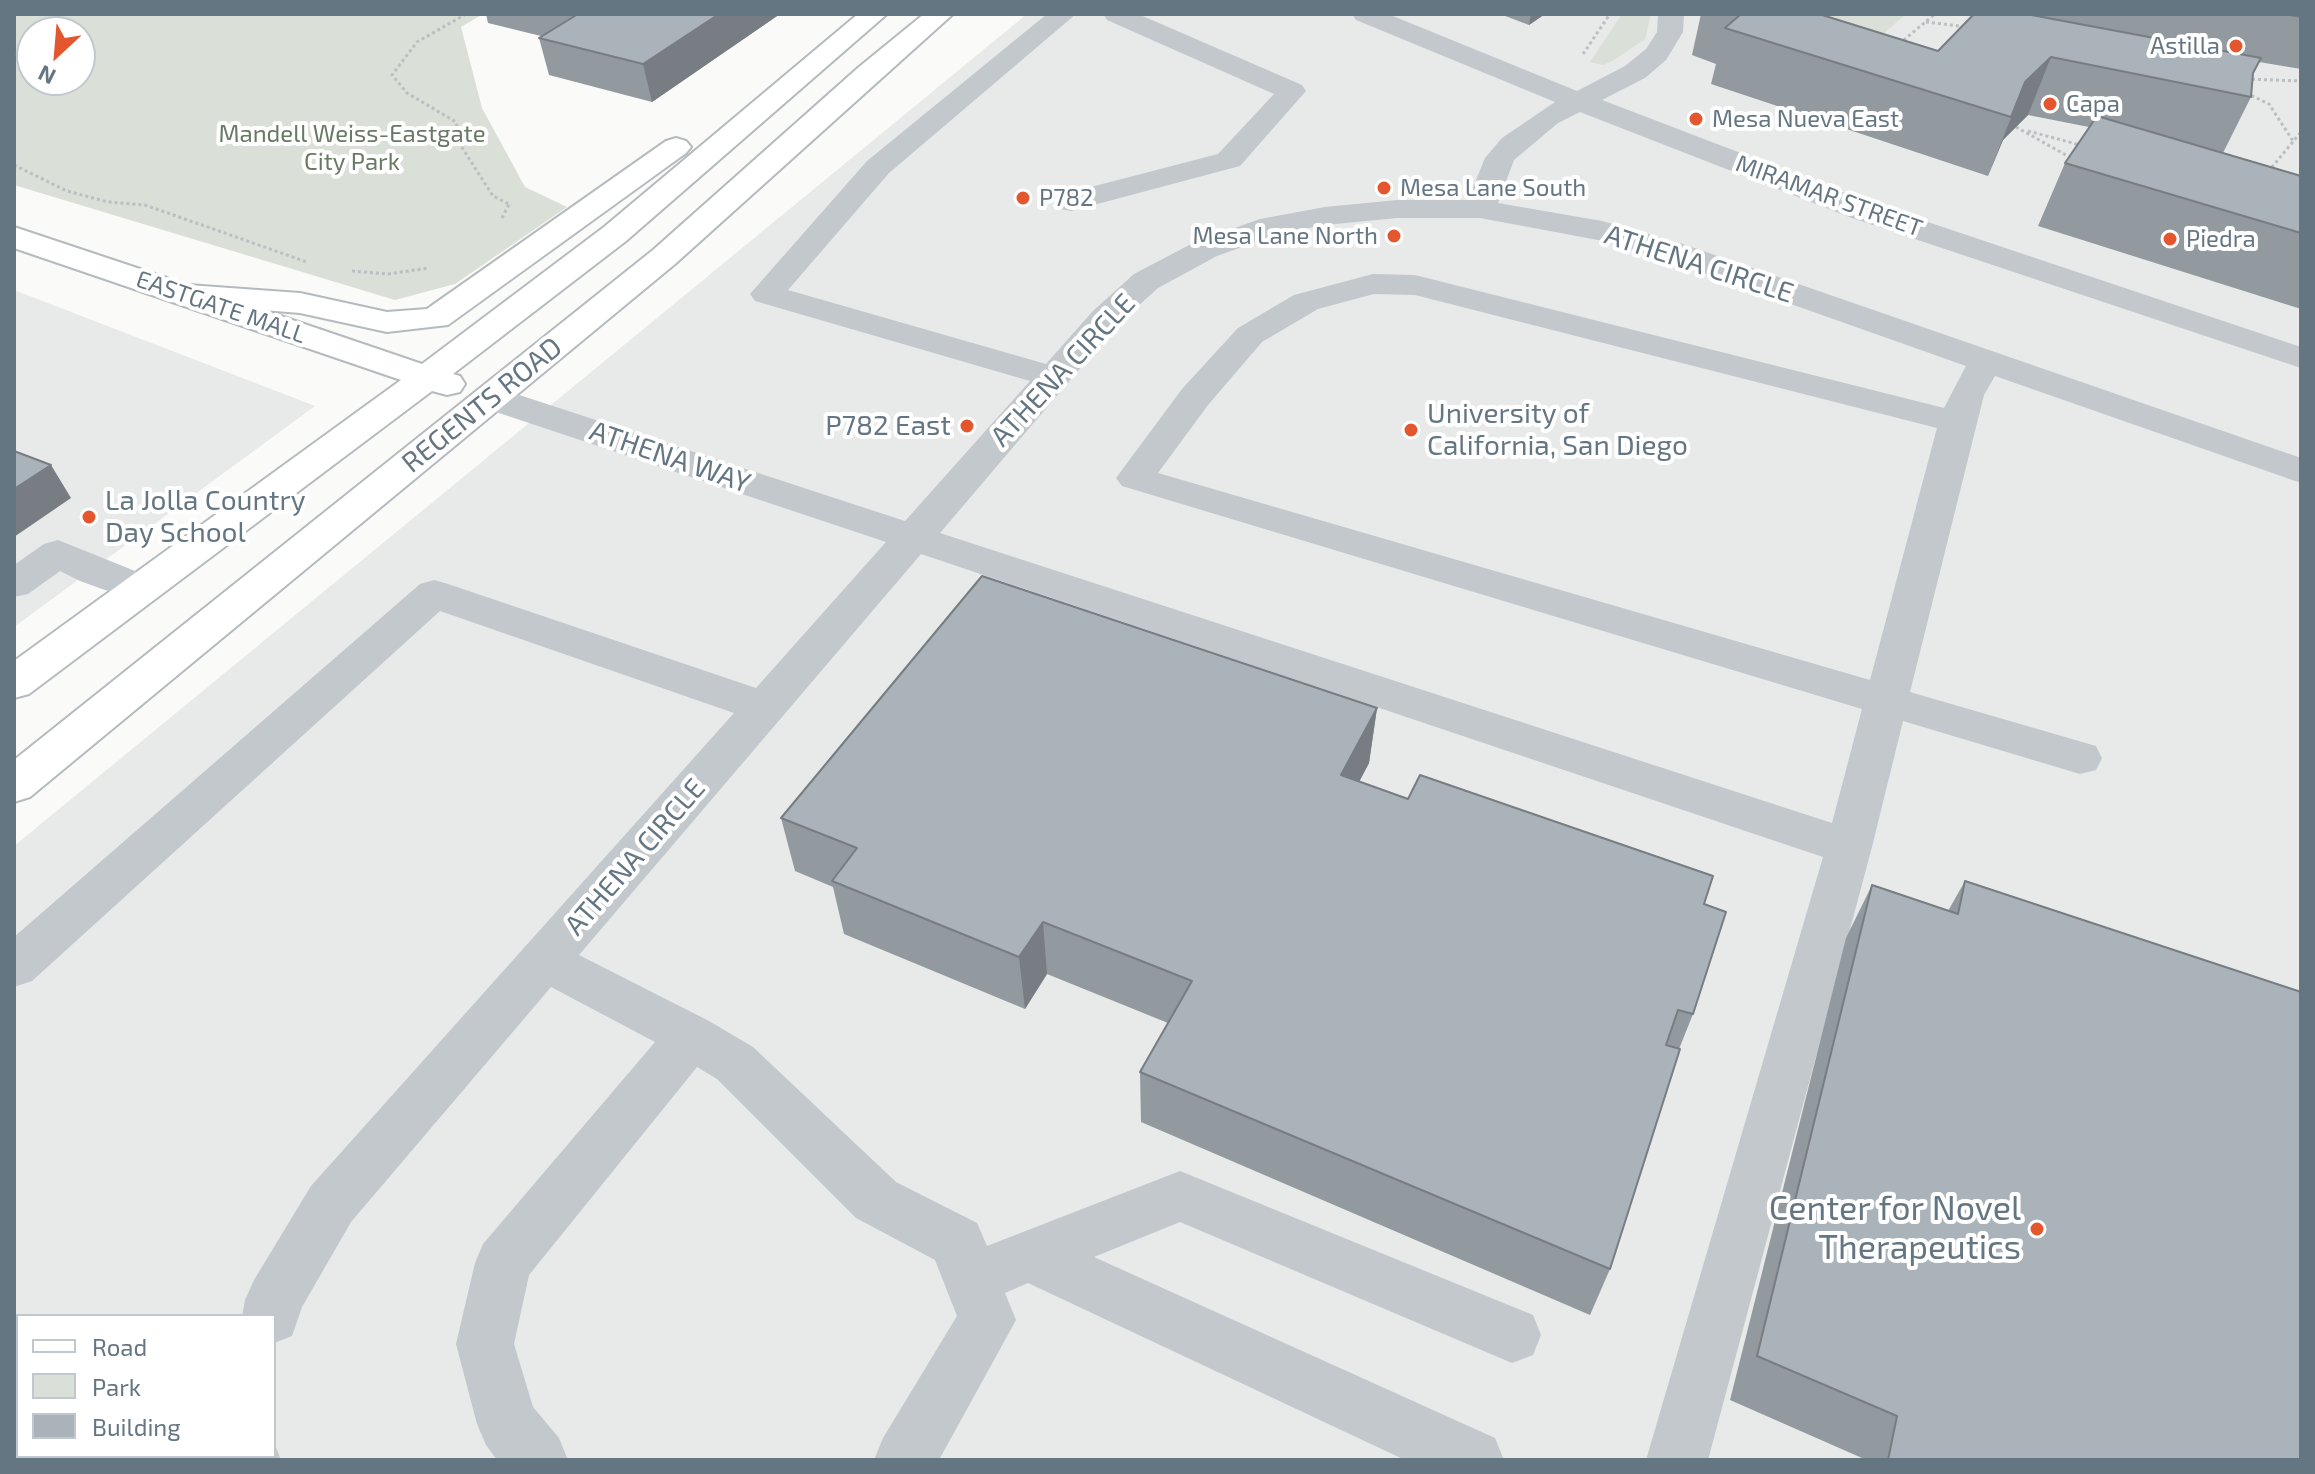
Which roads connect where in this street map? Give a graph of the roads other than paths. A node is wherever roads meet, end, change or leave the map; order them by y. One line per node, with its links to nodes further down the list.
1 (874, 14): 7 (main road, REGENTS ROAD)
2 (940, 14): 17 (main road, REGENTS ROAD)
3 (1063, 14): 16 (street)
4 (1116, 14): 9 (street)
5 (1365, 14): 8 (street, MIRAMAR STREET)
6 (1671, 14): 8 (street)
7 (811, 68): 12 (main road); 15 (main road, REGENTS ROAD)
8 (1577, 101): 10 (street); 13 (street, MIRAMAR STREET)
9 (1071, 202)
10 (1480, 209): 14 (street, ATHENA CIRCLE); 16 (street, ATHENA CIRCLE)
11 (14, 237): 12 (main road, EASTGATE MALL)
12 (188, 295): 15 (main road, EASTGATE MALL)
13 (2301, 358)
14 (1986, 362): 18 (street); 19 (street, ATHENA CIRCLE)
15 (427, 377): 17 (main road, ATHENA WAY); 22 (main road, REGENTS ROAD)
16 (1054, 377): 20 (street, ATHENA CIRCLE)
17 (491, 398): 20 (street, ATHENA WAY); 27 (main road, REGENTS ROAD)
18 (1957, 422): 24 (street); 24 (street)
19 (2301, 471)
20 (914, 536): 25 (street, ATHENA CIRCLE); 28 (street, ATHENA WAY)
21 (14, 584): 22 (street)
22 (141, 589): 23 (main road, REGENTS ROAD)
23 (14, 683)
24 (1887, 700): 26 (street); 28 (street)
25 (765, 707): 29 (street, ATHENA CIRCLE); 30 (street)
26 (2080, 758)
27 (14, 785)
28 (1849, 847): 39 (street)
29 (544, 960): 31 (street); 34 (street, ATHENA CIRCLE)
30 (14, 967)
31 (691, 1036): 33 (street); 36 (street)
32 (1030, 1256): 33 (street); 35 (street); 38 (street)
33 (972, 1279): 37 (street)
34 (271, 1314)
35 (1512, 1335)
36 (537, 1460)
37 (905, 1460)
38 (1473, 1460)
39 (1677, 1460)

